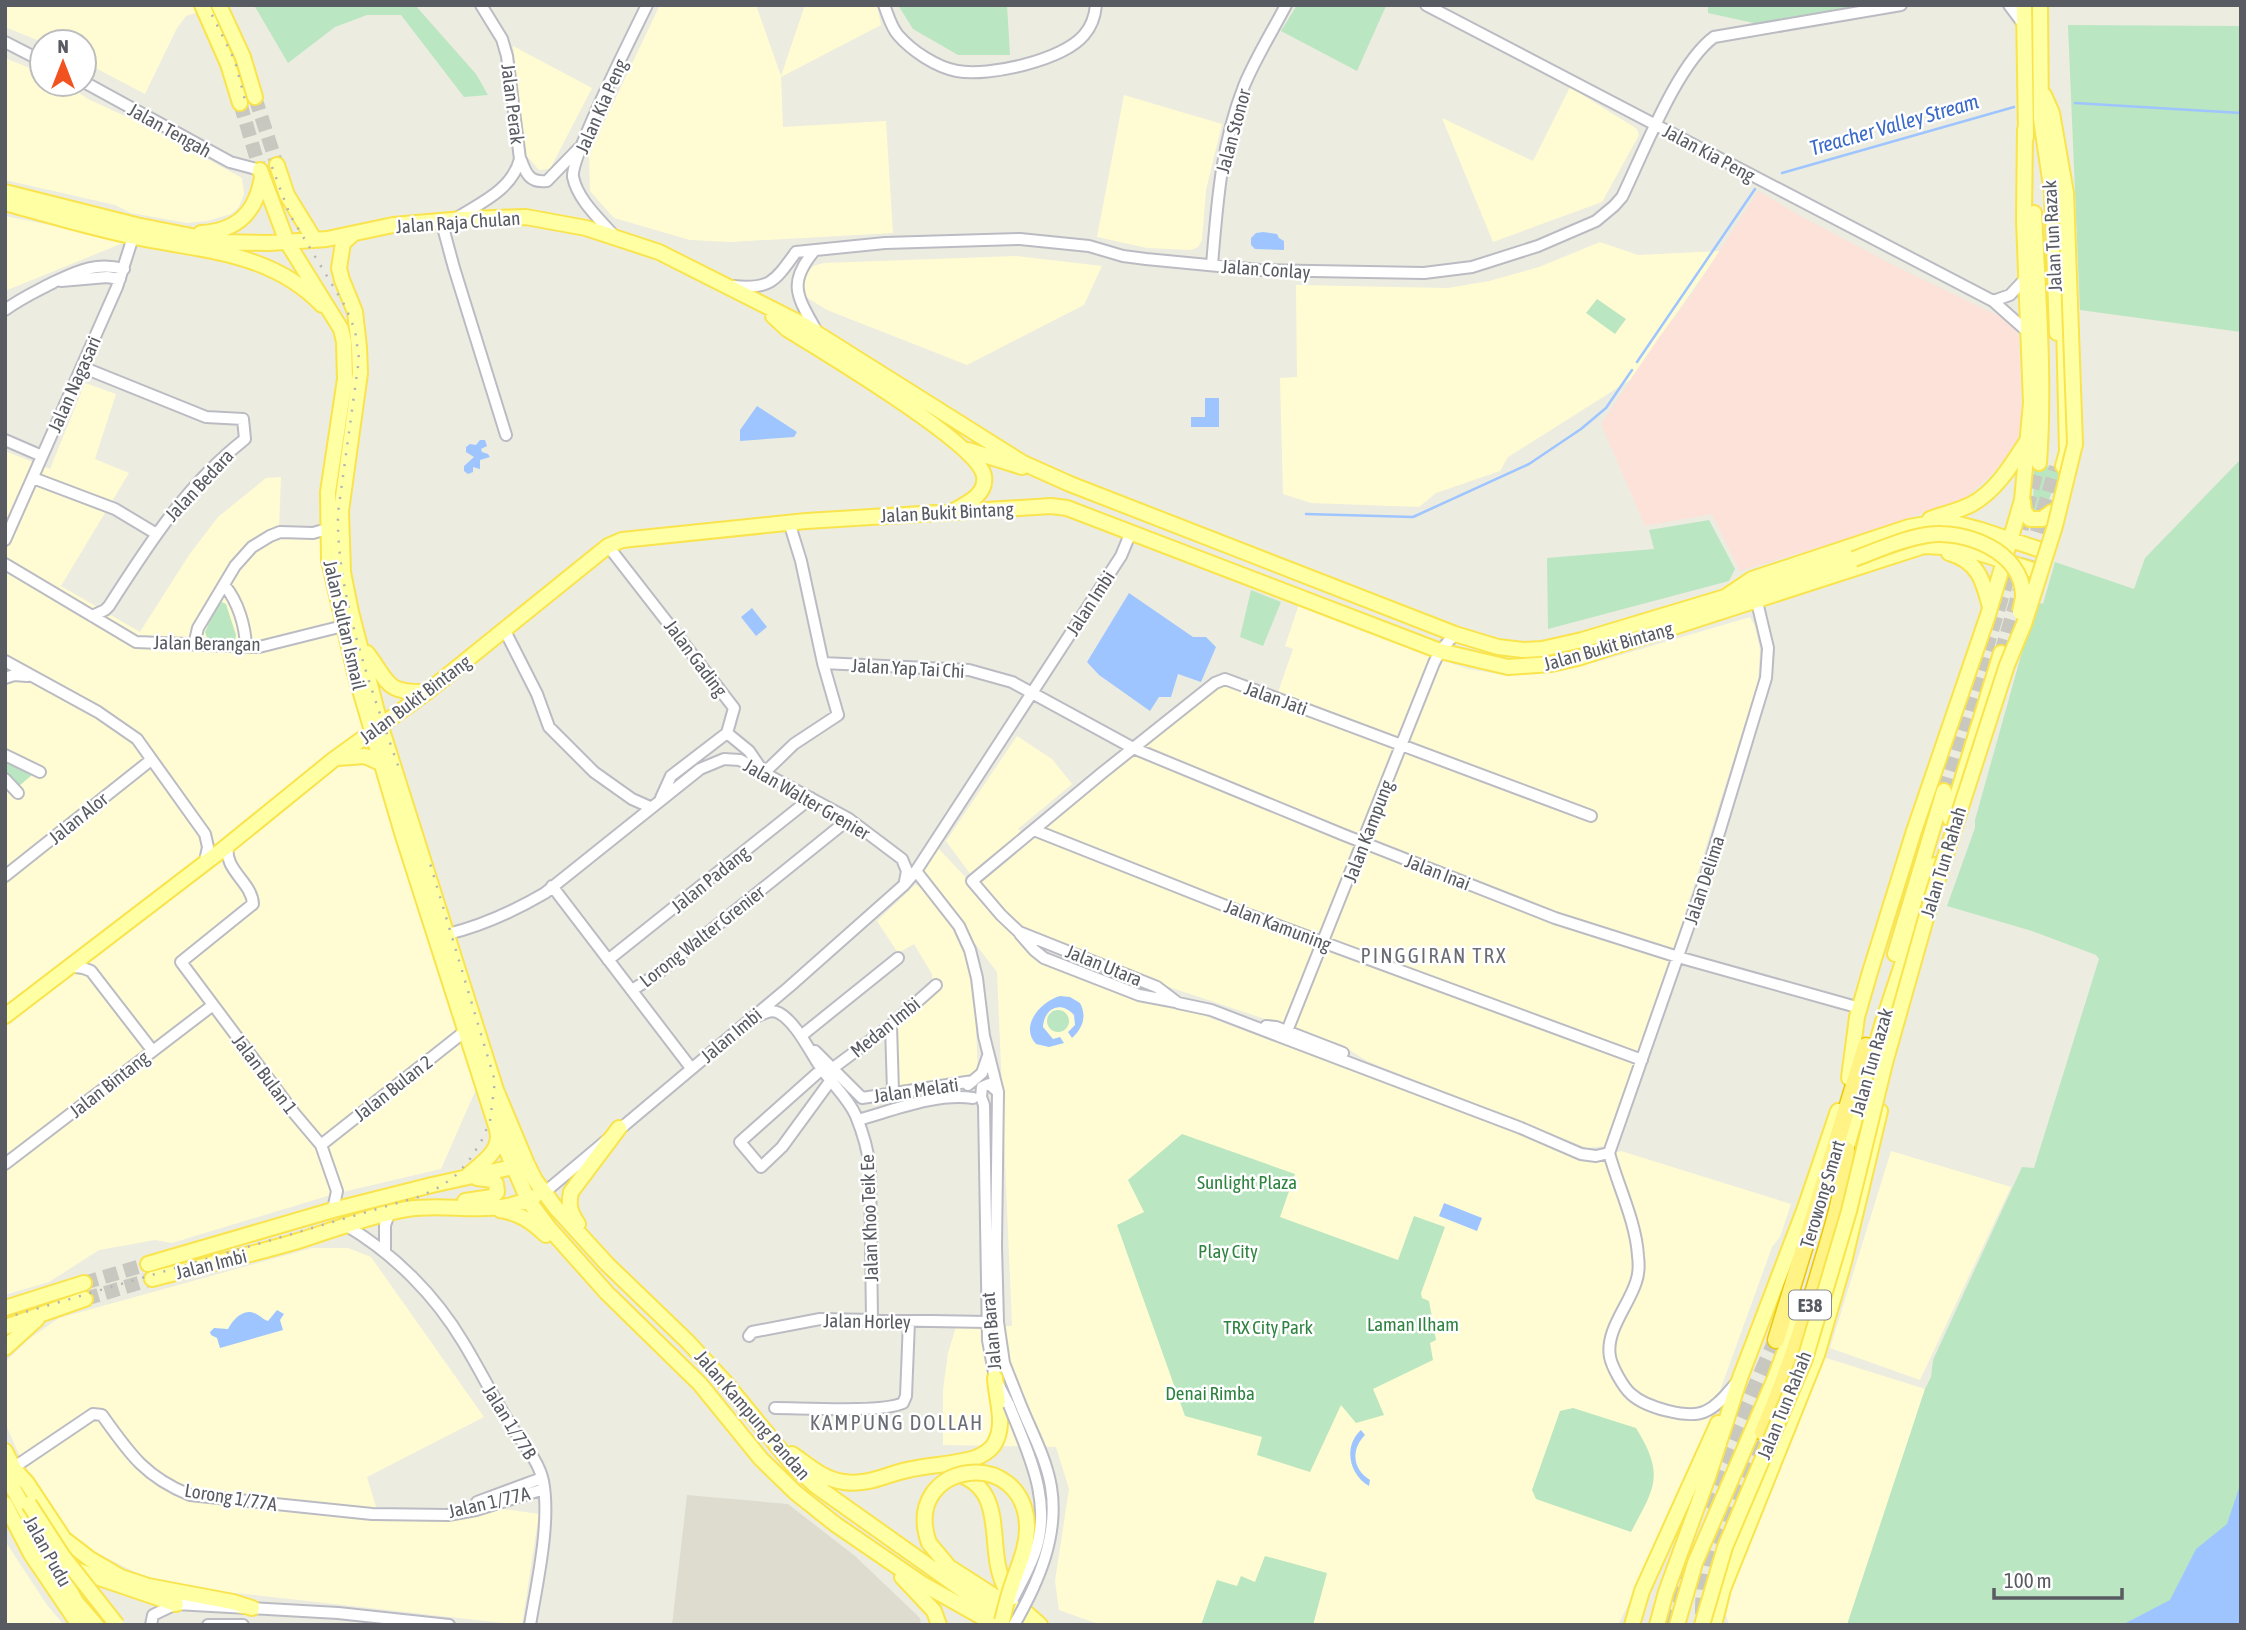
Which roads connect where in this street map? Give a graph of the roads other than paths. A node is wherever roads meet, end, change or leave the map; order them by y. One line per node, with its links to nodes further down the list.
1 (202, 5): 18 (main road)
2 (219, 5): 17 (main road)
3 (481, 5): 22 (street, Jalan Perak)
4 (648, 5): 21 (street, Jalan Kia Peng)
5 (884, 5): 6 (street)
6 (1096, 5)
7 (1286, 5): 36 (street, Jalan Stonor)
8 (1426, 5): 19 (street, Jalan Kia Peng)
9 (1901, 5): 19 (street, Jalan Conlay)
10 (2009, 5): 13 (street)
11 (2024, 5): 13 (main road, Jalan Tun Razak)
12 (2040, 5): 26 (main road, Jalan Tun Rahah)
13 (2024, 25): 20 (main road, Jalan Tun Razak)
14 (5, 42): 15 (street)
15 (28, 54)
16 (98, 90): 24 (street, Jalan Tengah)
17 (255, 97)
18 (240, 103)
19 (1656, 125): 36 (street, Jalan Conlay); 40 (street, Jalan Kia Peng)
20 (2025, 129): 38 (main road); 53 (main road, Jalan Tun Razak)
21 (581, 146): 22 (street); 32 (street, Jalan Kia Peng)
22 (520, 159): 28 (street, Jalan Perak)
23 (277, 165): 33 (main road)
24 (261, 172): 30 (main road); 34 (main road, Jalan Sultan Ismail)
25 (5, 192): 29 (main road, Jalan Raja Chulan)
26 (2059, 193): 54 (main road, Jalan Tun Razak); 60 (main road); 86 (main road, Jalan Tun Rahah, bridge)
27 (5, 203): 29 (main road, Jalan Raja Chulan)
28 (448, 219): 31 (main road, Jalan Raja Chulan); 32 (main road, Jalan Raja Chulan); 47 (street)
29 (135, 231): 30 (main road, Jalan Raja Chulan); 37 (street, Jalan Nagasari); 43 (main road, Jalan Raja Chulan)
30 (175, 233): 34 (main road, Jalan Raja Chulan)
31 (354, 233): 33 (main road, Jalan Raja Chulan); 82 (main road, Jalan Sultan Ismail)
32 (616, 238): 39 (main road, Jalan Raja Chulan)
33 (314, 239): 34 (main road, Jalan Raja Chulan)
34 (287, 242): 43 (main road, Jalan Sultan Ismail)
35 (815, 250): 36 (street, Jalan Conlay); 39 (street, Jalan Conlay); 44 (street)
36 (1212, 265)
37 (122, 274): 42 (street); 46 (street, Jalan Nagasari)
38 (2026, 278): 40 (street); 45 (main road)
39 (730, 286): 41 (main road, Jalan Raja Chulan)
40 (1993, 301): 45 (street, Jalan Kia Peng)
41 (759, 304): 44 (main road, Jalan Raja Chulan); 50 (main road)
42 (5, 310)
43 (339, 325): 63 (main road, Jalan Sultan Ismail)
44 (817, 333): 52 (main road, Jalan Raja Chulan)
45 (2029, 333): 48 (main road)
46 (82, 367): 51 (street, Jalan Nagasari); 65 (street, Jalan Bedara)
47 (506, 435)
48 (2029, 437): 57 (main road); 62 (main road)
49 (5, 440): 51 (street)
50 (967, 450): 55 (main road); 59 (main road)
51 (43, 456): 56 (street, Jalan Nagasari)
52 (1023, 463): 55 (main road, Jalan Bukit Bintang)
53 (2039, 463)
54 (2056, 467)
55 (1048, 474): 58 (main road, Jalan Bukit Bintang)
56 (33, 478): 65 (street); 66 (street, Jalan Nagasari)
57 (2022, 500): 60 (main road); 67 (main road)
58 (1116, 503): 64 (main road); 81 (main road, Jalan Bukit Bintang)
59 (951, 512): 61 (main road, Jalan Bukit Bintang); 64 (main road, Jalan Bukit Bintang)
60 (2052, 512): 70 (main road)
61 (789, 523): 68 (main road, Jalan Bukit Bintang); 88 (street)
62 (1909, 527): 67 (main road, Jalan Bukit Bintang); 75 (main road, Jalan Bukit Bintang)
63 (327, 529): 74 (street); 79 (main road, Jalan Sultan Ismail)
64 (1131, 532): 85 (main road, Jalan Bukit Bintang); 92 (street, Jalan Imbi)
65 (155, 533): 78 (street, Jalan Bedara)
66 (5, 540)
67 (2011, 541): 70 (main road, Jalan Bukit Bintang); 71 (main road)
68 (608, 546): 80 (main road, Jalan Bukit Bintang); 94 (street, Jalan Gading)
69 (1924, 546): 71 (main road, Jalan Bukit Bintang); 76 (main road, Jalan Bukit Bintang); 77 (main road)
70 (2042, 550): 73 (main road)
71 (2004, 560): 73 (main road, Jalan Bukit Bintang); 77 (main road)
72 (5, 564): 78 (street, Jalan Berangan)
73 (2036, 571): 112 (main road)
74 (225, 586): 83 (street); 84 (street)
75 (1725, 597): 81 (main road, Jalan Bukit Bintang); 86 (main road, bridge)
76 (1757, 601): 85 (main road, Jalan Bukit Bintang); 125 (street, Jalan Delima)
77 (1990, 607): 133 (main road)
78 (92, 616): 83 (street, Jalan Berangan)
79 (343, 625): 84 (street, Jalan Berangan); 93 (main road, Jalan Sultan Ismail)
80 (504, 629): 91 (main road, Jalan Bukit Bintang); 108 (street)
81 (1455, 634): 85 (street, Jalan Kampung)
82 (360, 642): 91 (main road); 93 (main road, Jalan Sultan Ismail)
83 (194, 645): 84 (street, Jalan Berangan)
84 (246, 646)
85 (1440, 651): 95 (street, Jalan Kampung)
86 (2004, 659): 121 (main road, Jalan Tun Razak); 229 (main road, Jalan Tun Rahah, bridge)
87 (5, 661): 89 (street)
88 (823, 663): 92 (street, Jalan Yap Tai Chi); 102 (street)
89 (33, 677): 90 (street); 98 (street)
90 (5, 678)
91 (427, 692): 93 (main road, Jalan Bukit Bintang)
92 (1032, 693): 96 (street, Jalan Inai); 116 (street, Jalan Imbi)
93 (377, 730): 99 (main road, Jalan Bukit Bintang); 100 (main road, Jalan Sultan Ismail); 123 (main road, Jalan Sultan Ismail)
94 (727, 733): 102 (street); 107 (street)
95 (1401, 744): 96 (street, Jalan Jati); 109 (street, Jalan Jati); 113 (street, Jalan Kampung)
96 (1133, 748): 111 (street, Jalan Jati); 113 (street, Jalan Inai)
97 (5, 755): 101 (street)
98 (151, 760): 115 (street); 117 (street, Jalan Alor)
99 (333, 760): 100 (main road); 114 (main road, Jalan Bukit Bintang)
100 (383, 764): 139 (main road, Jalan Sultan Ismail)
101 (40, 772)
102 (764, 773): 106 (street, Jalan Walter Grenier); 107 (street, Jalan Walter Grenier)
103 (5, 779): 105 (street)
104 (1944, 791): 141 (main road, Jalan Tun Razak)
105 (18, 793)
106 (811, 798): 110 (street, Jalan Walter Grenier); 127 (street, Jalan Padang)
107 (660, 799): 108 (street, Jalan Walter Grenier)
108 (650, 807): 120 (street, Jalan Walter Grenier)
109 (1591, 816)
110 (849, 819): 119 (street, Jalan Walter Grenier); 130 (street, Lorong Walter Grenier)
111 (1034, 830): 118 (street, Jalan Jati); 124 (street, Jalan Kamuning)
112 (1953, 842): 121 (main road); 158 (main road)
113 (1362, 843): 124 (street, Jalan Kampung); 125 (street, Jalan Inai)
114 (228, 845): 115 (main road, Jalan Bukit Bintang); 132 (street, Jalan Bulan 1)
115 (205, 861): 128 (main road, Jalan Bukit Bintang)
116 (916, 871): 119 (street, Jalan Imbi); 143 (street, Jalan Barat)
117 (5, 876)
118 (972, 881): 122 (street, Jalan Utara)
119 (904, 885): 135 (street, Jalan Imbi)
120 (552, 886): 123 (street, Jalan Walter Grenier); 127 (street)
121 (1917, 926): 150 (main road, Jalan Tun Razak)
122 (1019, 932): 131 (street, Jalan Utara); 131 (street)
123 (447, 934): 166 (main road, Jalan Sultan Ismail)
124 (1324, 942): 138 (street, Jalan Kampung); 144 (street, Jalan Kamuning)
125 (1678, 957): 133 (street, Jalan Inai); 144 (street, Jalan Delima)
126 (898, 958): 140 (street)
127 (608, 960): 130 (street)
128 (69, 966): 134 (main road, Jalan Bukit Bintang); 142 (street)
129 (936, 985): 136 (street, Medan Imbi)
130 (632, 990): 145 (street, Lorong Walter Grenier)
131 (1178, 1003): 137 (street, Jalan Utara)
132 (213, 1005): 142 (street, Jalan Bintang); 162 (street, Jalan Bulan 1)
133 (1859, 1013): 148 (main road)
134 (5, 1016)
135 (746, 1023): 140 (street); 145 (street, Jalan Imbi)
136 (891, 1025): 147 (street, Medan Imbi); 153 (street)
137 (1251, 1025): 138 (street, Jalan Utara); 146 (street, Jalan Utara)
138 (1287, 1031): 146 (street, Jalan Utara)
139 (464, 1032): 160 (main road, Jalan Sultan Ismail); 162 (street, Jalan Bulan 2)
140 (801, 1036): 147 (street, Jalan Melati)
141 (1866, 1046): 148 (main road, Jalan Tun Razak); 192 (highway, Terowong Smart / E38)
142 (152, 1050): 165 (street, Jalan Bintang)
143 (989, 1054): 149 (street); 154 (street, Jalan Barat)
144 (1642, 1060): 164 (street, Jalan Delima)
145 (691, 1068): 161 (street, Jalan Imbi)
146 (1372, 1071): 164 (street, Jalan Utara)
147 (828, 1073): 147 (street, Medan Imbi); 153 (street, Jalan Melati); 159 (street, Jalan Khoo Teik Ee)
148 (1849, 1078): 195 (main road, Jalan Tun Razak)
149 (973, 1081): 151 (street, Jalan Melati); 152 (street)
150 (1865, 1083): 158 (main road); 163 (main road, Jalan Tun Razak)
151 (951, 1084): 152 (street); 153 (street, Jalan Melati)
152 (961, 1090): 155 (street); 156 (street)
153 (893, 1091)
154 (998, 1092): 157 (street); 196 (street, Jalan Barat)
155 (950, 1098): 156 (street, Jalan Melati); 159 (street, Jalan Melati)
156 (973, 1098): 157 (street, Jalan Melati)
157 (984, 1105): 189 (street, Jalan Barat)
158 (1879, 1115): 230 (main road)
159 (858, 1121): 187 (street, Jalan Khoo Teik Ee)
160 (496, 1126): 166 (main road, Jalan Sultan Ismail); 167 (main road)
161 (619, 1128): 169 (street, Jalan Imbi); 178 (main road)
162 (321, 1145): 168 (street, Jalan Bulan 1)
163 (1846, 1150): 198 (highway, Terowong Smart / E38); 228 (main road, Jalan Tun Razak)
164 (1609, 1153): 195 (street)
165 (5, 1164)
166 (521, 1166): 167 (main road, Jalan Imbi); 169 (main road, Jalan Sultan Ismail); 170 (main road)
167 (465, 1178): 171 (main road, Jalan Imbi); 172 (main road)
168 (337, 1191): 171 (street); 174 (street)
169 (545, 1192): 170 (main road, Jalan Imbi); 178 (main road, Jalan Kampung Pandan)
170 (528, 1200): 173 (main road, Jalan Imbi); 183 (main road, Jalan Kampung Pandan)
171 (354, 1205): 174 (main road, Jalan Imbi)
172 (429, 1206): 173 (main road, Jalan Imbi); 175 (main road, Jalan Imbi)
173 (484, 1208): 183 (main road)
174 (333, 1210): 179 (main road, Jalan Imbi)
175 (390, 1214): 176 (main road, Jalan Imbi); 177 (street)
176 (347, 1226): 177 (street, Jalan 1/77B); 181 (main road, Jalan Imbi)
177 (385, 1251): 201 (street, Jalan 1/77B)
178 (597, 1252): 180 (main road, Jalan Kampung Pandan)
179 (148, 1264)
180 (607, 1264): 183 (main road); 199 (main road, Jalan Kampung Pandan)
181 (152, 1279)
182 (84, 1283): 185 (main road)
183 (607, 1293): 211 (main road, Jalan Kampung Pandan)
184 (85, 1299): 186 (main road)
185 (5, 1308)
186 (44, 1314): 190 (main road); 193 (main road)
187 (872, 1320): 188 (street, Jalan Horley); 191 (street, Jalan Horley)
188 (909, 1321): 189 (street, Jalan Horley); 197 (street)
189 (987, 1322): 194 (street, Jalan Barat)
190 (5, 1327)
191 (749, 1336)
192 (1776, 1340)
193 (5, 1348)
194 (995, 1378): 196 (street, Jalan Barat); 202 (main road)
195 (1740, 1378): 226 (main road); 227 (main road, Jalan Tun Razak)
196 (1014, 1403): 214 (street, Jalan Barat, bridge)
197 (775, 1408)
198 (1763, 1432)
199 (771, 1440): 202 (main road); 224 (main road, Jalan Kampung Pandan)
200 (5, 1451): 203 (main road)
201 (535, 1461): 204 (street, Jalan 1/77B); 205 (street)
202 (908, 1469): 225 (main road)
203 (9, 1471): 208 (street, Lorong 1/77A); 210 (main road, Jalan Pudu); 213 (main road); 217 (main road, bridge)
204 (543, 1483): 205 (street, Jalan 1/77A); 207 (street, Jalan 1/77A); 222 (street, Jalan 1/77B)
205 (519, 1488): 207 (street, Jalan 1/77A)
206 (5, 1504): 215 (main road, Jalan Pudu)
207 (433, 1513): 208 (street, Jalan 1/77A)
208 (372, 1514)
209 (5, 1523): 215 (main road)
210 (41, 1542): 212 (main road); 216 (main road, Jalan Pudu)
211 (884, 1558): 214 (main road, Jalan Kampung Pandan); 223 (main road)
212 (176, 1604): 213 (street); 218 (street)
213 (252, 1608): 221 (street)
214 (1003, 1624): 225 (main road, bridge)
215 (78, 1625)
216 (96, 1625)
217 (117, 1625)
218 (151, 1625)
219 (208, 1625): 220 (street)
220 (243, 1625)
221 (449, 1625)
222 (530, 1625)
223 (939, 1625)
224 (1027, 1625)
225 (1040, 1625)
226 (1632, 1625)
227 (1657, 1625)
228 (1677, 1625)
229 (1702, 1625)
230 (1714, 1625)

